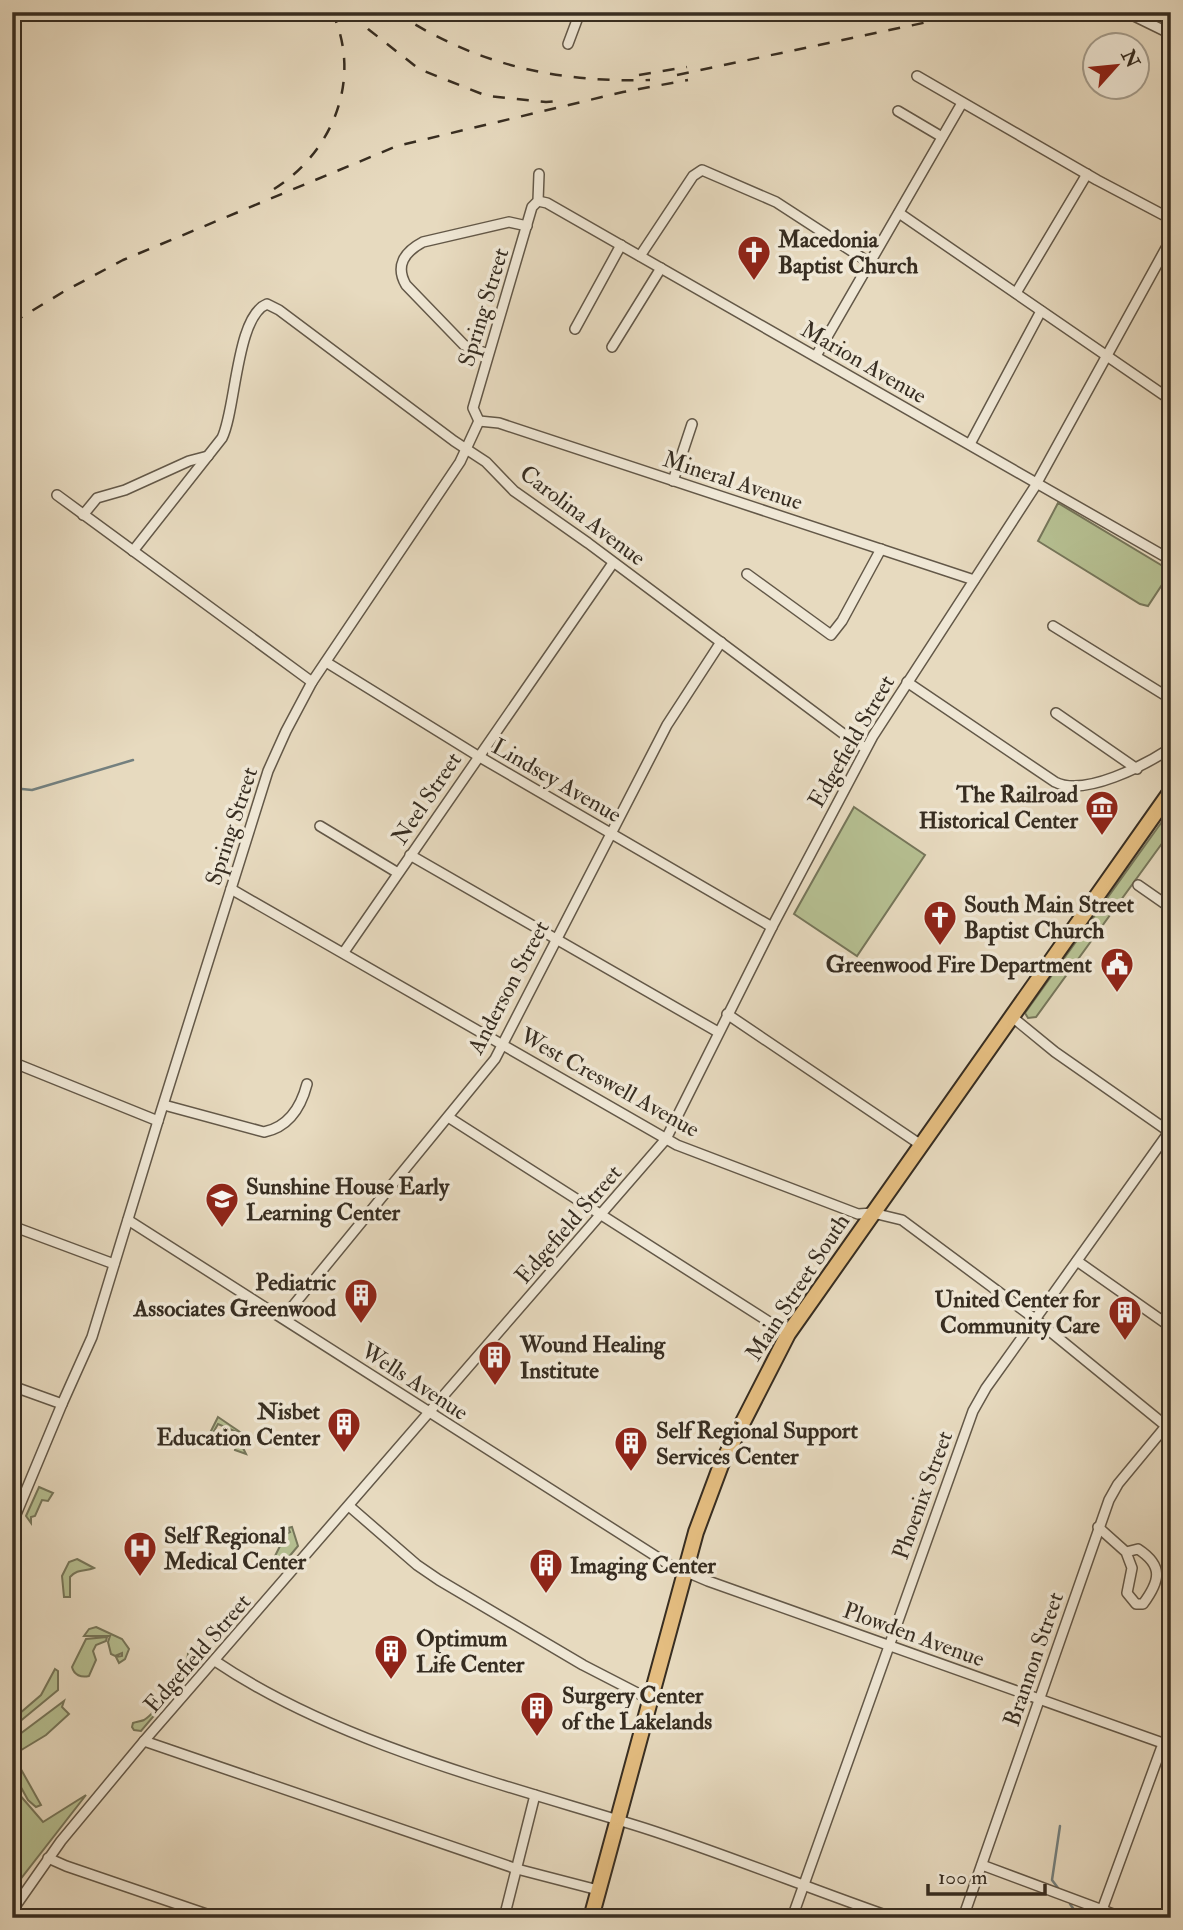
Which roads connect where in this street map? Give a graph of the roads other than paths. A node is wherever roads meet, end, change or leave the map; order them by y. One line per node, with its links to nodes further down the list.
1 (580, 12): 4 (street)
2 (1126, 12): 3 (street)
3 (1171, 34)
4 (568, 44)
5 (917, 76): 6 (street)
6 (962, 103): 8 (street); 10 (street)
7 (898, 111): 8 (street)
8 (942, 137): 12 (street)
9 (539, 174): 11 (street, Spring Street)
10 (1087, 174): 13 (street); 20 (street)
11 (538, 201): 14 (street, Spring Street); 16 (street, Marion Avenue)
12 (900, 213): 18 (street); 20 (street)
13 (1171, 219)
14 (527, 226): 24 (street, Spring Street); 24 (street)
15 (1171, 239): 26 (street, Edgefield Street)
16 (621, 245): 17 (street, Marion Avenue); 22 (street)
17 (640, 256): 18 (street); 19 (street, Marion Avenue)
18 (870, 263): 25 (street)
19 (660, 268): 23 (street); 25 (street, Marion Avenue)
20 (1016, 293): 21 (street)
21 (1041, 311): 26 (street); 30 (street)
22 (575, 329)
23 (612, 348)
24 (488, 355): 28 (street, Spring Street)
25 (816, 356): 30 (street, Marion Avenue)
26 (1106, 356): 27 (street); 34 (street, Edgefield Street)
27 (1171, 401)
28 (479, 421): 31 (street, Spring Street); 33 (street, Mineral Avenue)
29 (692, 424): 33 (street)
30 (970, 444): 34 (street, Marion Avenue)
31 (467, 449): 32 (street, Carolina Avenue); 40 (street, Carolina Avenue); 45 (street, Spring Street)
32 (208, 456): 36 (street); 38 (street)
33 (673, 481): 37 (street, Mineral Avenue)
34 (1037, 483): 39 (street, Marion Avenue); 42 (street, Edgefield Street)
35 (57, 495): 36 (street)
36 (83, 514): 38 (street)
37 (881, 549): 41 (street); 42 (street, Mineral Avenue)
38 (133, 551): 46 (street)
39 (1171, 560)
40 (613, 564): 44 (street, Carolina Avenue); 52 (street, Neel Street)
41 (747, 574)
42 (974, 580): 47 (street, Edgefield Street)
43 (1053, 626): 48 (street)
44 (721, 642): 50 (street, Carolina Avenue); 56 (street, Anderson Street)
45 (326, 662): 46 (street, Spring Street); 52 (street, Lindsey Avenue)
46 (312, 682): 60 (street, Spring Street)
47 (907, 682): 50 (street, Edgefield Street); 53 (street)
48 (1171, 699)
49 (1056, 713): 53 (street)
50 (866, 748): 62 (street, Edgefield Street)
51 (1171, 748): 53 (street)
52 (478, 756): 56 (street, Lindsey Avenue); 57 (street, Neel Street)
53 (1137, 769)
54 (1171, 791): 66 (main road, Main Street South)
55 (320, 826): 58 (street)
56 (610, 833): 62 (street, Lindsey Avenue); 63 (street, Anderson Street)
57 (410, 855): 58 (street, Neel Street); 63 (street)
58 (398, 873): 64 (street, Neel Street)
59 (1138, 885): 61 (street)
60 (231, 889): 64 (street, West Creswell Avenue); 71 (street, Spring Street)
61 (1171, 908)
62 (772, 928): 65 (street, Edgefield Street)
63 (556, 938): 67 (street); 68 (street, Anderson Street)
64 (344, 953): 68 (street, West Creswell Avenue)
65 (727, 1014): 67 (street, Edgefield Street); 76 (street)
66 (1011, 1016): 74 (street); 76 (main road, Main Street South)
67 (718, 1032): 75 (street, Edgefield Street)
68 (502, 1044): 72 (street, Anderson Street); 75 (street, West Creswell Avenue)
69 (12, 1062): 73 (street)
70 (307, 1084): 71 (street)
71 (164, 1105): 73 (street, Spring Street)
72 (448, 1117): 78 (street); 83 (street, Anderson Street)
73 (158, 1121): 79 (street, Spring Street)
74 (1170, 1131): 81 (street, Phoenix Street)
75 (666, 1139): 77 (street, West Creswell Avenue); 78 (street, Edgefield Street)
76 (921, 1145): 77 (main road, Main Street South)
77 (873, 1213): 84 (street, West Creswell Avenue); 86 (main road, Main Street South)
78 (601, 1215): 86 (street); 89 (street, Edgefield Street)
79 (128, 1220): 82 (street, Spring Street); 83 (street, Wells Avenue)
80 (12, 1226): 82 (street)
81 (1077, 1261): 84 (street, Phoenix Street); 85 (street)
82 (114, 1264): 88 (street, Spring Street)
83 (283, 1318): 89 (street, Wells Avenue)
84 (1035, 1319): 90 (street, West Creswell Avenue); 96 (street, Phoenix Street)
85 (1171, 1327)
86 (788, 1334): 95 (main road, Main Street South)
87 (12, 1386): 88 (street)
88 (62, 1404): 92 (street, Spring Street)
89 (430, 1413): 91 (street, Edgefield Street); 95 (street, Wells Avenue)
90 (1168, 1428): 93 (street, Brannon Street)
91 (349, 1506): 97 (street, Edgefield Street); 98 (street)
92 (12, 1524)
93 (1098, 1527): 94 (street); 99 (street, Brannon Street)
94 (1126, 1552): 94 (street)
95 (684, 1570): 96 (street, Plowden Avenue); 98 (main road, Main Street South)
96 (889, 1645): 99 (street, Plowden Avenue); 107 (street, Phoenix Street)
97 (215, 1661): 100 (street, Edgefield Street); 102 (street)
98 (649, 1699): 103 (main road, Main Street South)
99 (1040, 1700): 101 (street, Plowden Avenue); 105 (street, Brannon Street)
100 (145, 1741): 104 (street, Edgefield Street); 106 (street)
101 (1169, 1742): 109 (street)
102 (535, 1795): 103 (street); 106 (street)
103 (618, 1821): 107 (street); 108 (main road, Main Street South)
104 (48, 1858): 110 (street, Edgefield Street); 111 (street)
105 (982, 1866): 109 (street); 116 (street, Brannon Street)
106 (517, 1869): 108 (street); 112 (street)
107 (804, 1886): 114 (street, Phoenix Street); 115 (street)
108 (598, 1890): 113 (main road, Main Street South)
109 (1102, 1910): 117 (street)
110 (12, 1911)
111 (218, 1918)
112 (504, 1918)
113 (591, 1918)
114 (792, 1918)
115 (894, 1918)
116 (963, 1918)
117 (1124, 1918)

